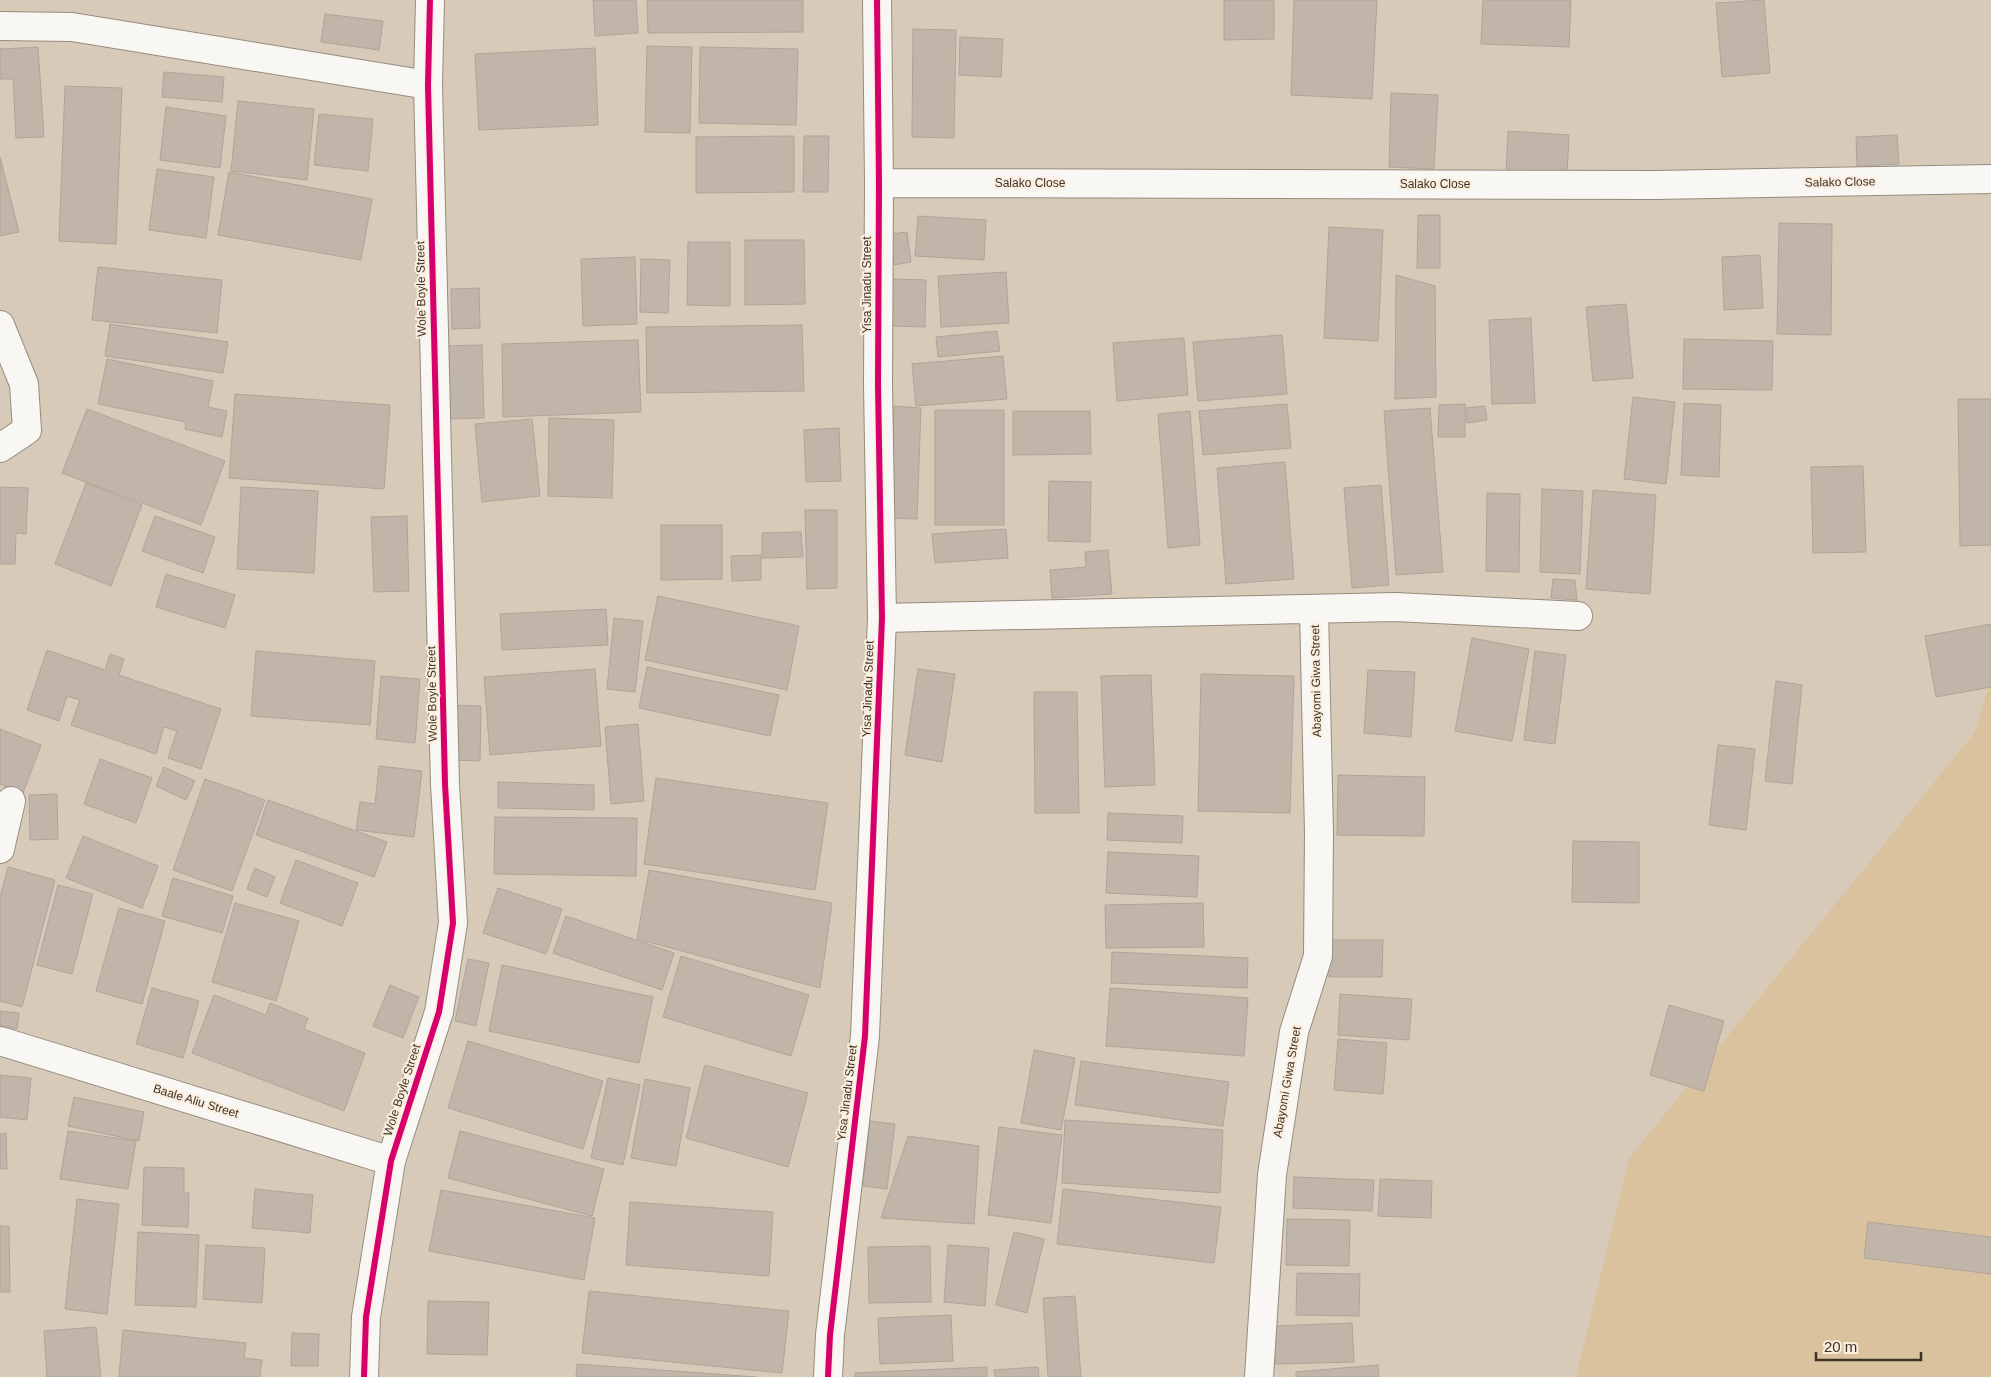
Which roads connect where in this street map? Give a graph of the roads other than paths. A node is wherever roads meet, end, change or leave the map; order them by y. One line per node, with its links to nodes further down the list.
1 (430, 0): 4 (street, Wole Boyle Street)
2 (877, 0): 6 (street, Yisa Jinadu Street)
3 (0, 26): 4 (street)
4 (428, 85): 15 (street, Wole Boyle Street)
5 (1991, 180): 6 (street, Salako Close)
6 (879, 183): 11 (street, Yisa Jinadu Street)
7 (0, 324): 8 (street)
8 (0, 448)
9 (1314, 609): 10 (street); 11 (street); 18 (street, Abayomi Giwa Street)
10 (1578, 616)
11 (882, 618): 17 (street, Yisa Jinadu Street)
12 (11, 801): 13 (street)
13 (0, 849)
14 (0, 1041): 15 (street, Baale Aliu Street)
15 (391, 1161): 16 (street, Wole Boyle Street)
16 (364, 1377)
17 (828, 1377)
18 (1258, 1377)

